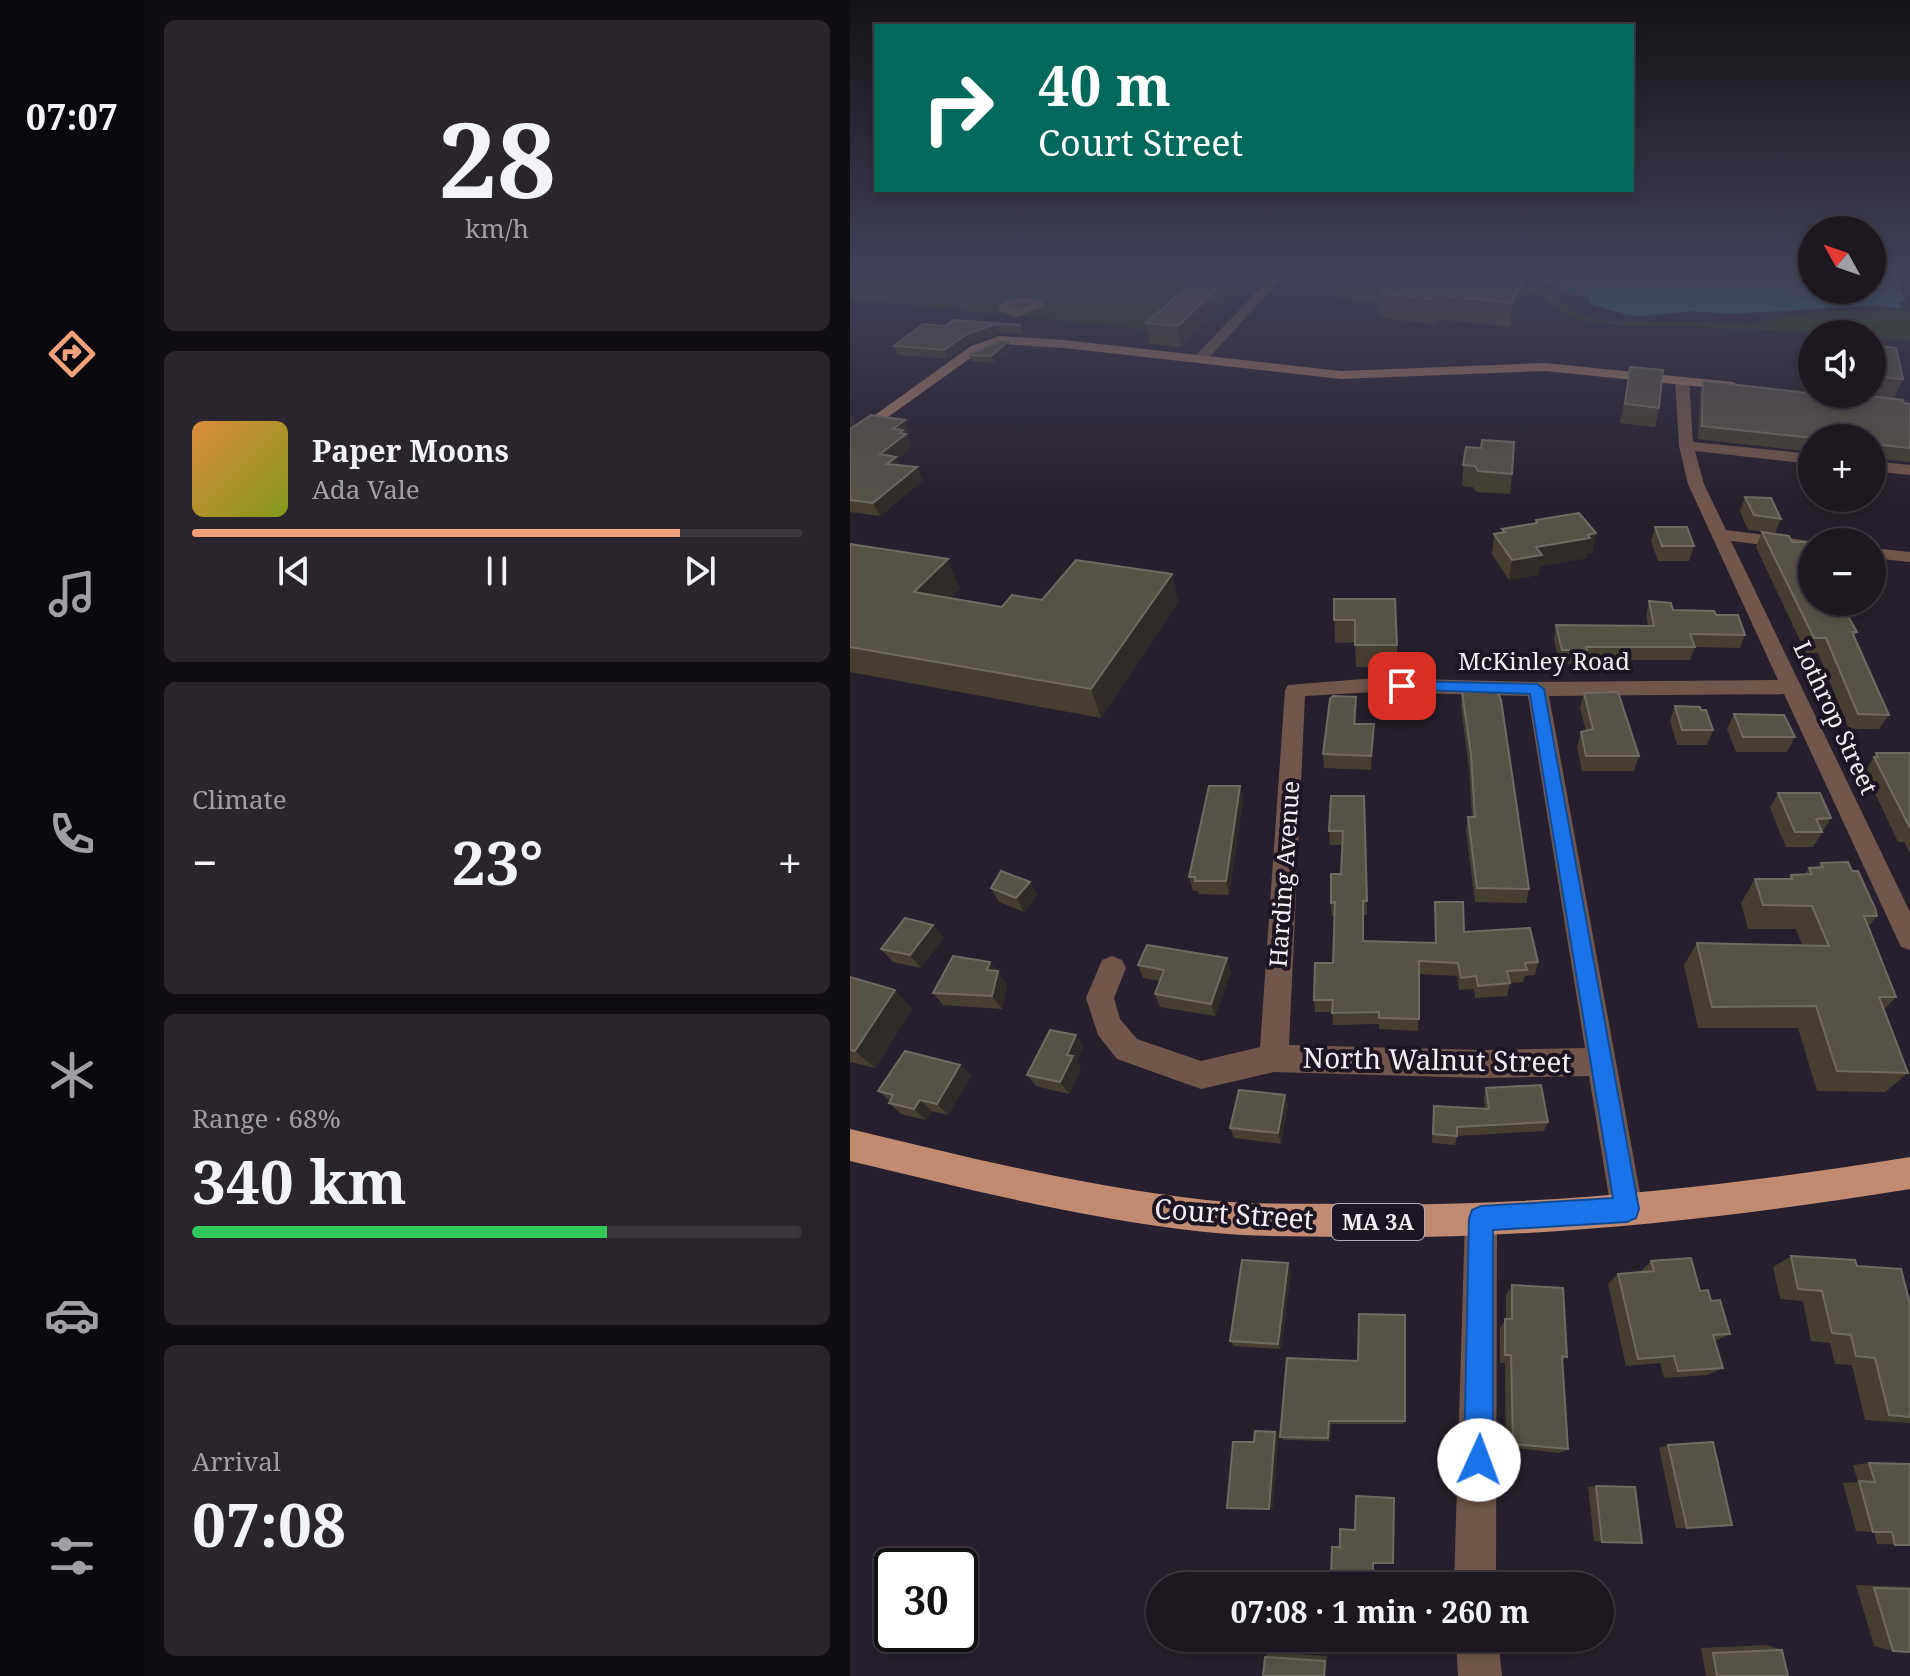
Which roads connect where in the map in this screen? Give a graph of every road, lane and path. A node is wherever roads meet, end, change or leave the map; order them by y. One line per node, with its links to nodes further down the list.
1 (977, 348): 7 (main road)
2 (1086, 348): 4 (main road)
3 (1210, 348): 4 (street)
4 (1200, 359): 5 (main road)
5 (1682, 380): 6 (main road); 8 (street, Lothrop Street)
6 (1746, 387)
7 (850, 440)
8 (1686, 446): 9 (street); 12 (street, Lothrop Street)
9 (1798, 458)
10 (1886, 467): 11 (street)
11 (1910, 470)
12 (1720, 534): 13 (street); 16 (street, Lothrop Street)
13 (1798, 544)
14 (1886, 554): 15 (street)
15 (1910, 557)
16 (1792, 687): 17 (street, McKinley Road); 19 (street, Lothrop Street)
17 (1537, 689): 18 (street, McKinley Road); 22 (street)
18 (1295, 690): 21 (street, Harding Avenue)
19 (1910, 939)
20 (1112, 968): 21 (street, North Walnut Street)
21 (1274, 1058): 22 (street, North Walnut Street)
22 (1600, 1062): 25 (street)
23 (850, 1145): 26 (main road, Court Street / MA 3A)
24 (1910, 1173): 25 (main road, Court Street / MA 3A)
25 (1627, 1209): 26 (main road, Court Street / MA 3A)
26 (1481, 1219): 27 (street)
27 (1475, 1572)
28 (1478, 1652): 29 (street)
29 (1480, 1676)

